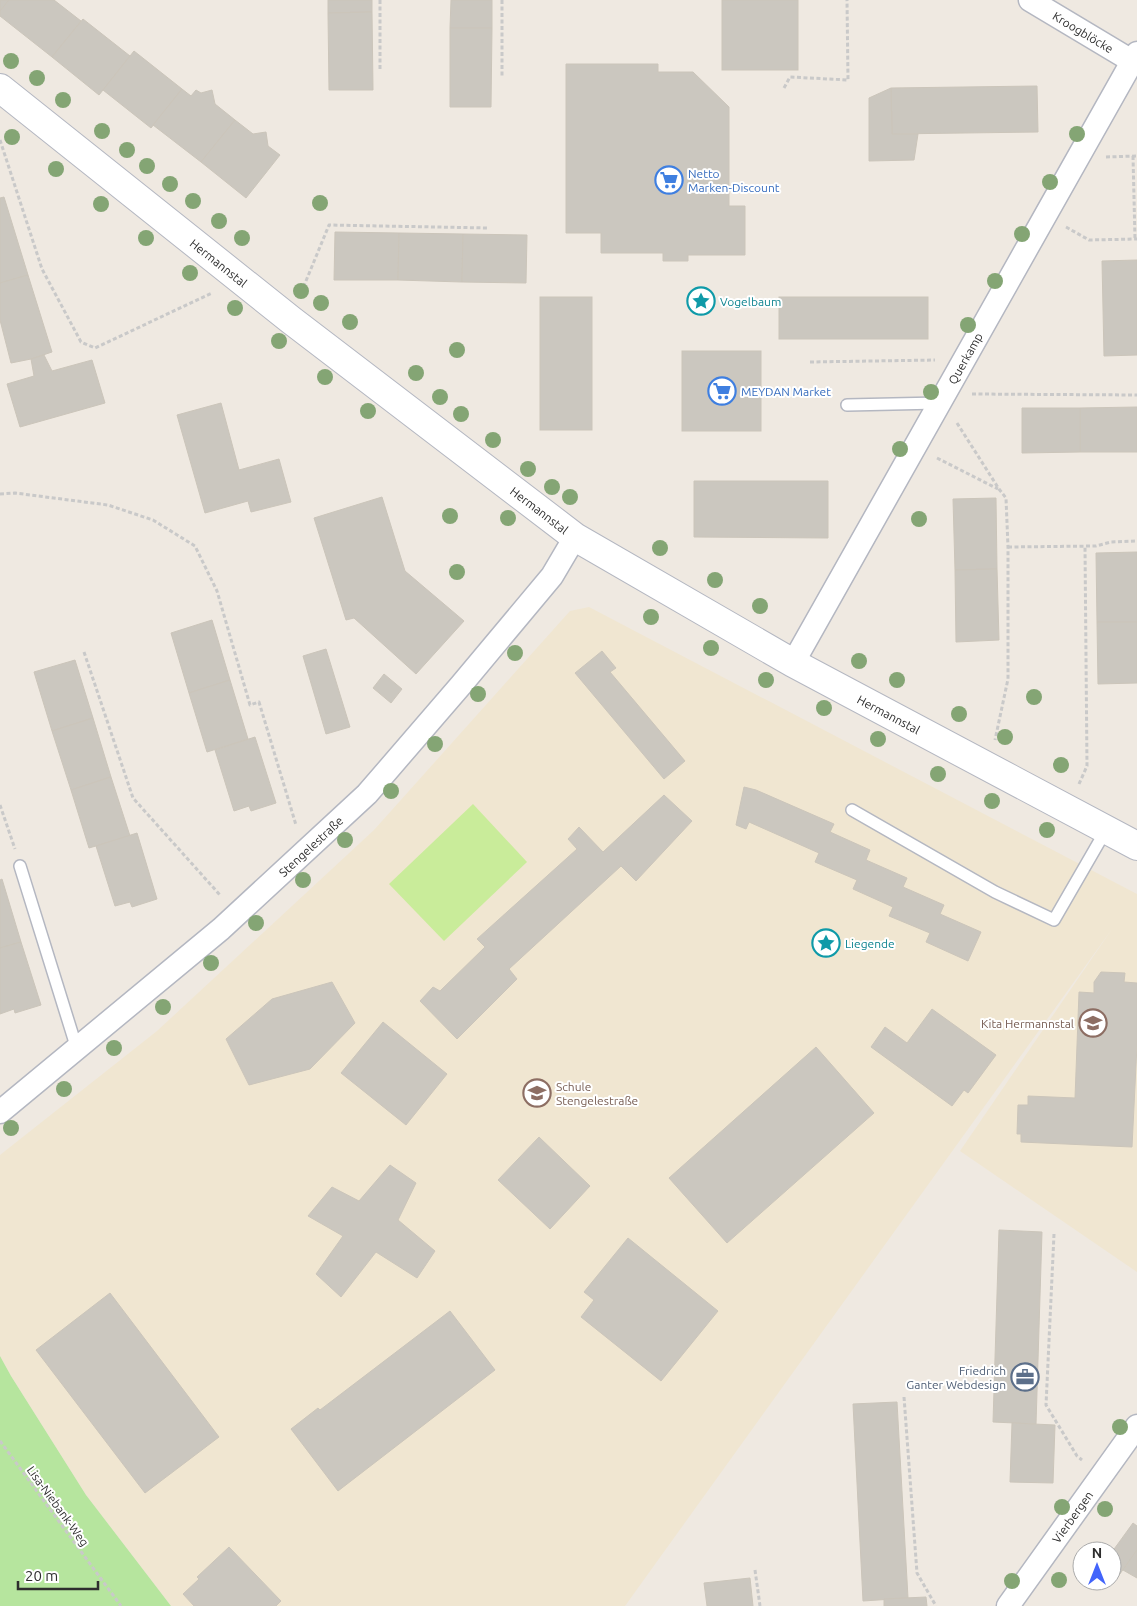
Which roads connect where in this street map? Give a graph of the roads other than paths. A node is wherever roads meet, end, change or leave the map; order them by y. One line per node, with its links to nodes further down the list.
1 (1030, 0): 2 (street, Kroogblöcke)
2 (1135, 60): 4 (street, Querkamp)
3 (0, 88): 6 (street, Hermannstal)
4 (942, 398): 5 (lane); 7 (street, Querkamp)
5 (847, 405)
6 (575, 538): 7 (street, Hermannstal); 12 (street, Stengelestraße)
7 (792, 663): 9 (street, Hermannstal)
8 (852, 810): 9 (lane)
9 (1106, 830): 10 (street, Hermannstal)
10 (1137, 846)
11 (20, 866): 12 (lane)
12 (77, 1049): 13 (street, Stengelestraße)
13 (0, 1112)
14 (1137, 1426): 15 (street, Vierbergen)
15 (1008, 1606)

